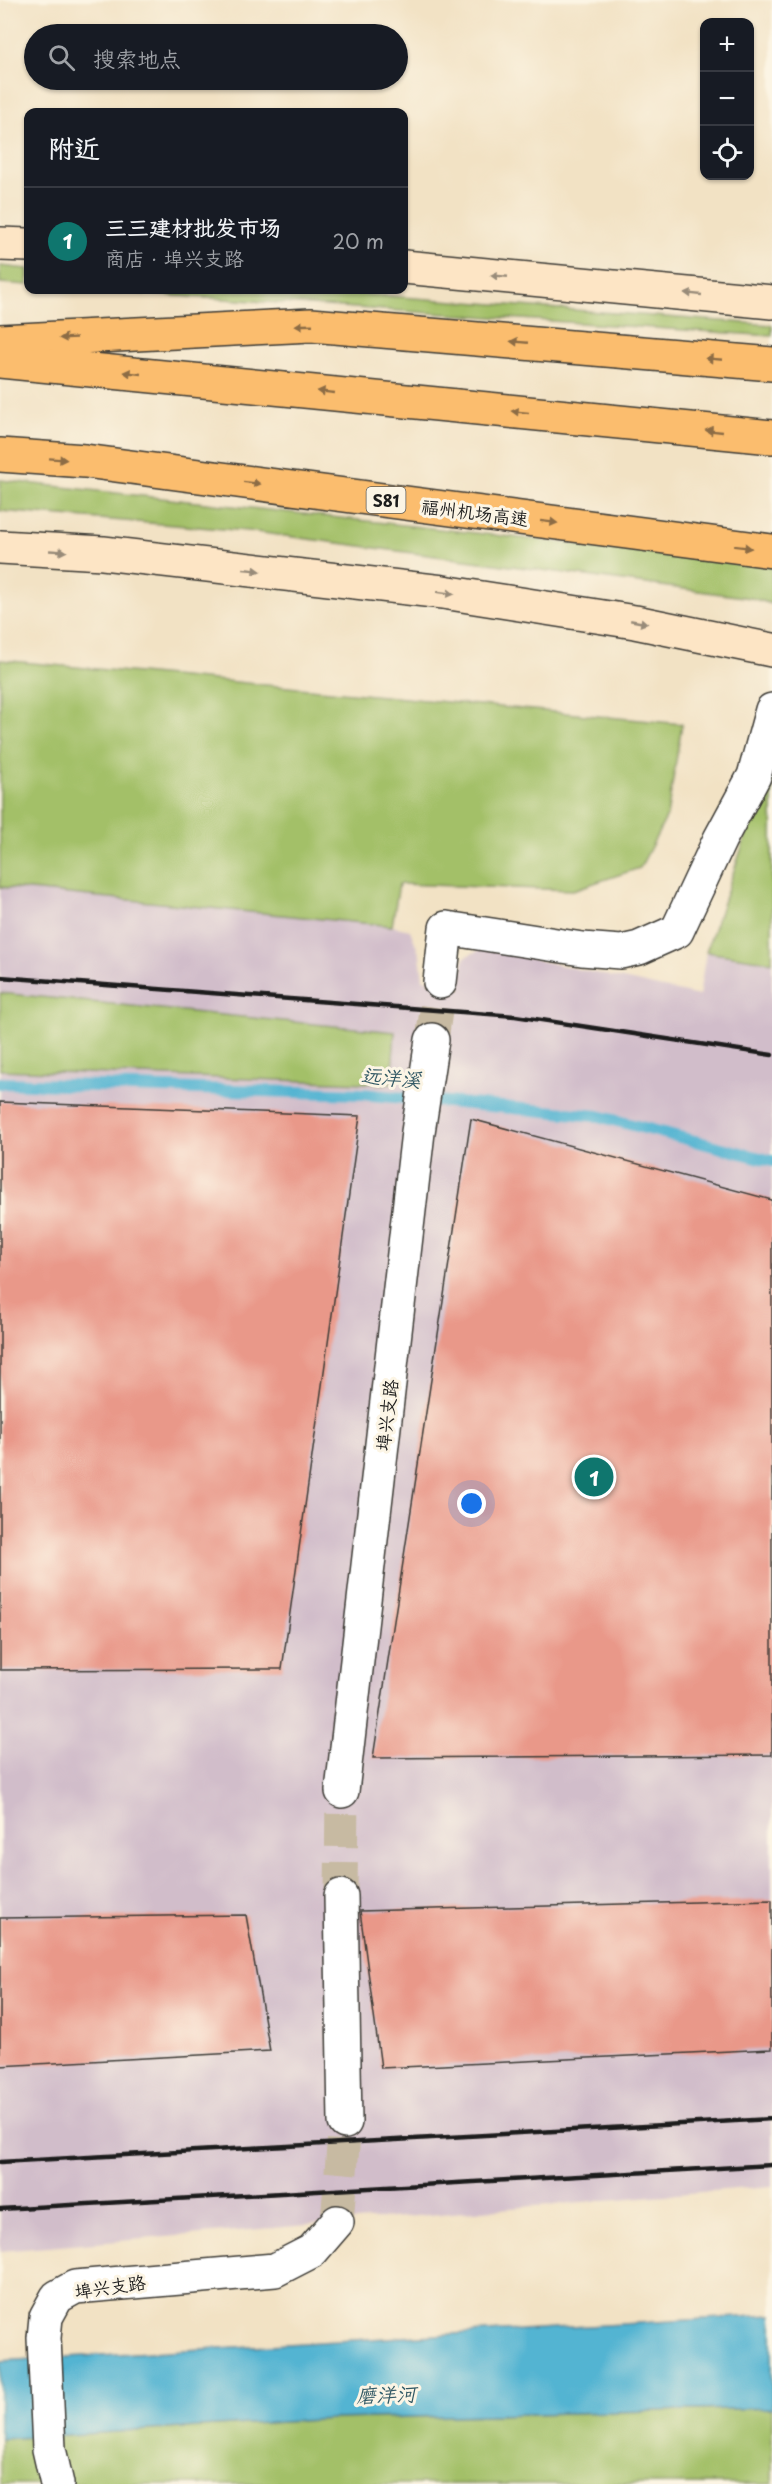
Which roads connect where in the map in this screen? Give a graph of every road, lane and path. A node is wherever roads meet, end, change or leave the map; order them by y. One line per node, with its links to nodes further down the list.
1 (0, 244): 2 (main road)
2 (24, 245)
3 (408, 267): 4 (main road, one-way to 3)
4 (772, 302)
5 (0, 341): 7 (highway, one-way to 5)
6 (0, 361): 8 (highway, one-way to 6)
7 (772, 364)
8 (772, 437)
9 (0, 455): 11 (highway, 福州机场高速 / S81, one-way to 11)
10 (0, 547): 12 (main road, one-way to 12)
11 (772, 551)
12 (772, 650)
13 (772, 710): 14 (street)
14 (440, 982)
15 (432, 1040): 16 (street, 埠兴支路)
16 (342, 1791)
17 (340, 1896): 18 (street)
18 (345, 2122)
19 (337, 2222): 20 (street, 埠兴支路)
20 (57, 2484)

